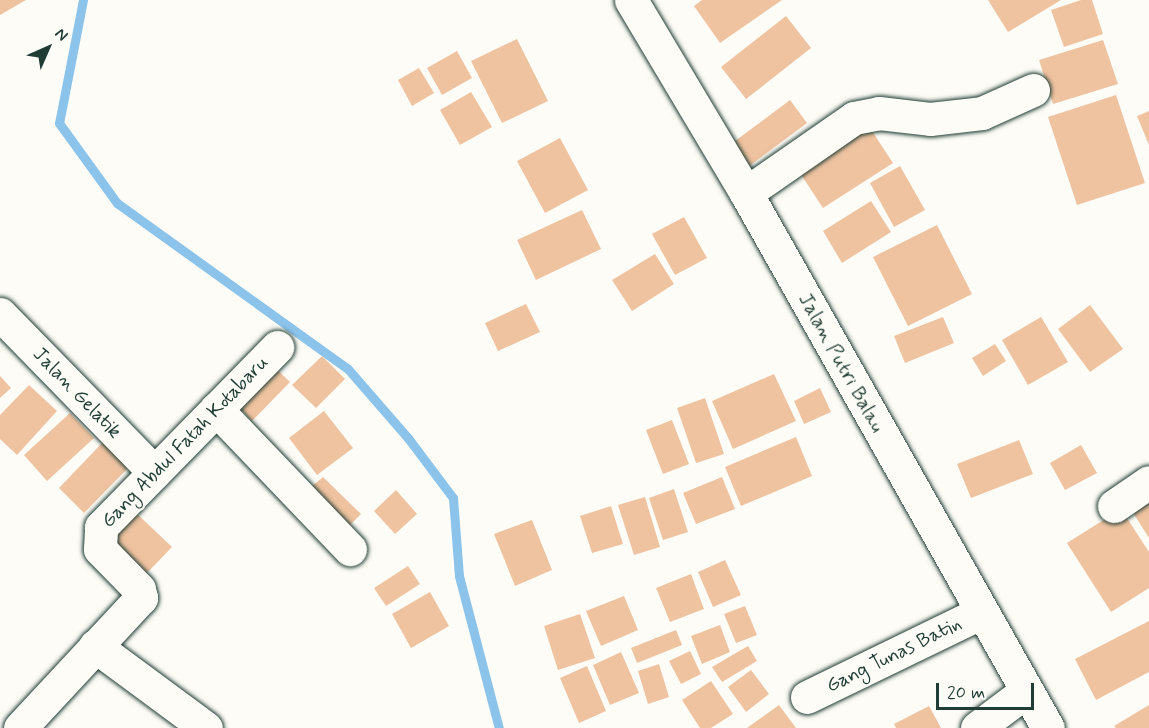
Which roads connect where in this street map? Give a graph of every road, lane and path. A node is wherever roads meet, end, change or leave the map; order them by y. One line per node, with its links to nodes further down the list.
1 (631, 0): 3 (street, Jalan Putri Balau)
2 (1033, 90): 3 (street)
3 (746, 193): 11 (street, Jalan Putri Balau)
4 (0, 314): 7 (street, Jalan Gelatik)
5 (277, 347): 6 (street, Gang Abdul Fatah Kotabaru)
6 (216, 409): 7 (street, Gang Abdul Fatah Kotabaru); 10 (street)
7 (154, 472): 12 (street, Gang Abdul Fatah Kotabaru)
8 (1149, 482): 9 (street)
9 (1114, 506)
10 (350, 549)
11 (980, 613): 13 (street, Jalan Putri Balau); 14 (street, Gang Tunas Batin)
12 (95, 646): 15 (street, Gang Abdul Fatah Kotabaru); 16 (street)
13 (1025, 692): 17 (street); 18 (street, Jalan Putri Balau)
14 (807, 697)
15 (20, 728)
16 (206, 728)
17 (976, 728)
18 (1048, 728)

